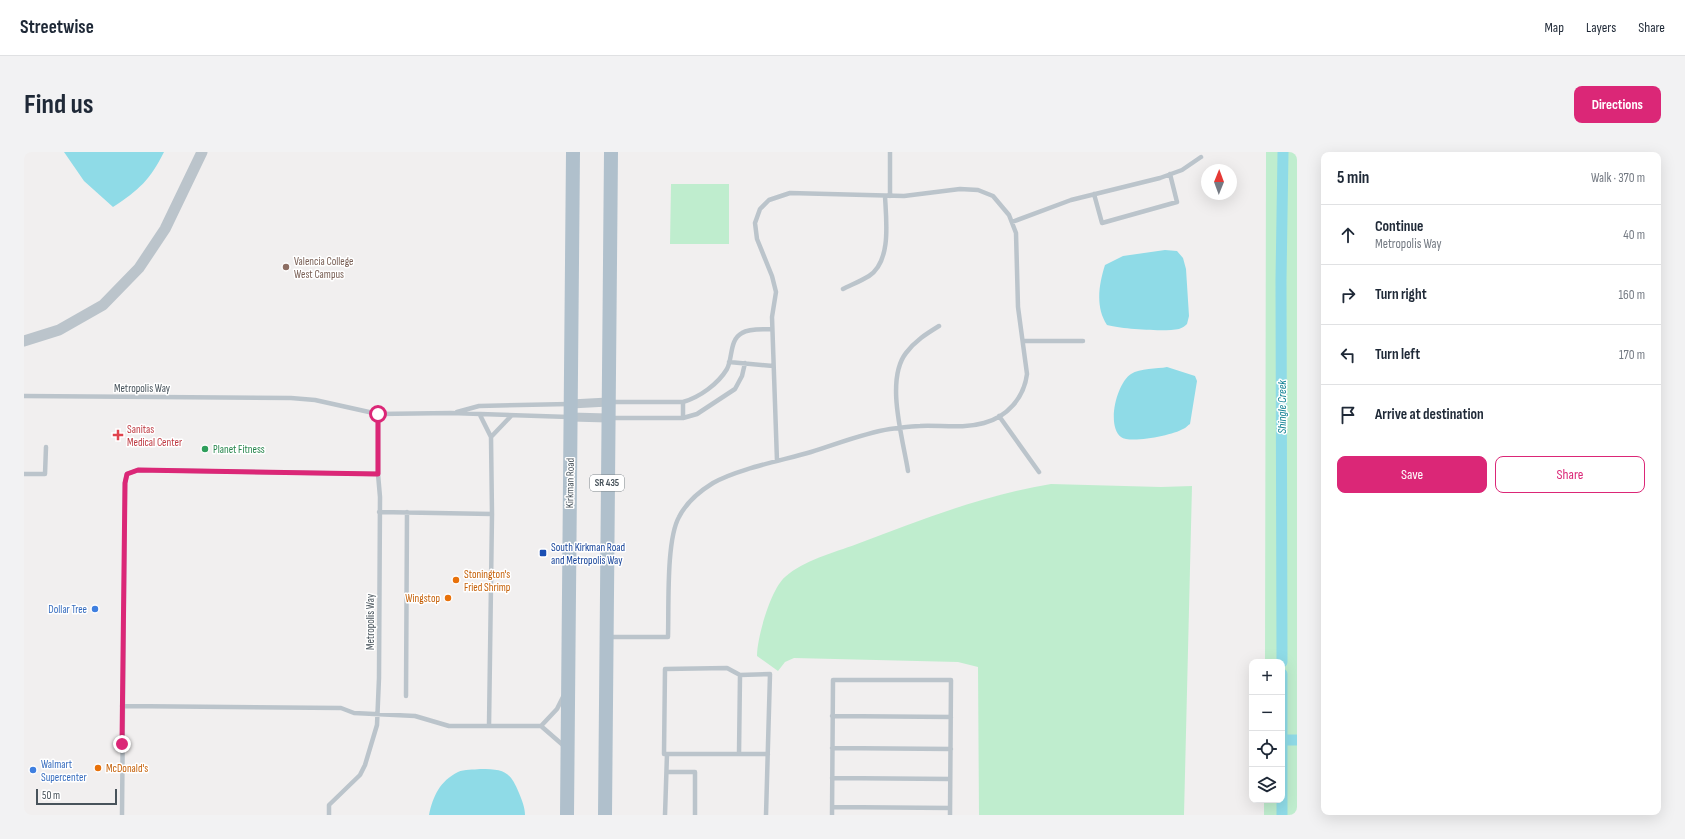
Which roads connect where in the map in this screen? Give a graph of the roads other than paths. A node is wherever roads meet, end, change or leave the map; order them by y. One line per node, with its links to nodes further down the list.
1 (202, 152): 13 (street)
2 (573, 152): 22 (main road, Kirkman Road)
3 (611, 152): 20 (main road, SR 435)
4 (890, 152): 8 (lane)
5 (1202, 157): 6 (lane)
6 (1170, 174): 7 (lane); 7 (lane)
7 (1094, 194): 9 (lane)
8 (887, 196): 9 (lane); 10 (lane); 12 (lane)
9 (1012, 222): 14 (lane)
10 (843, 288)
11 (939, 326): 30 (lane)
12 (772, 329): 16 (lane); 18 (lane)
13 (24, 341)
14 (1023, 341): 15 (lane); 27 (lane)
15 (1084, 341)
16 (729, 362): 17 (lane); 21 (lane)
17 (746, 363): 18 (lane); 29 (lane)
18 (773, 366): 33 (lane)
19 (24, 396): 24 (lane, Metropolis Way)
20 (608, 402): 21 (lane); 22 (street); 28 (main road, SR 435)
21 (683, 402): 29 (lane)
22 (571, 410): 23 (lane); 26 (lane); 28 (street); 43 (main road, Kirkman Road)
23 (451, 413): 24 (lane, Metropolis Way); 25 (lane)
24 (378, 414): 37 (lane, Metropolis Way)
25 (480, 415): 26 (lane); 31 (lane)
26 (511, 416): 31 (lane)
27 (999, 416): 30 (lane); 35 (lane)
28 (608, 418): 29 (lane); 41 (main road, SR 435)
29 (683, 418)
30 (901, 428): 33 (lane); 34 (lane)
31 (491, 437): 40 (lane)
32 (46, 447): 36 (lane)
33 (777, 461): 41 (lane)
34 (908, 471)
35 (1039, 472)
36 (24, 474)
37 (378, 474): 38 (lane, Metropolis Way); 45 (lane)
38 (379, 512): 39 (lane); 46 (lane, Metropolis Way)
39 (407, 512): 40 (lane); 44 (lane)
40 (492, 514): 49 (lane)
41 (606, 637): 65 (main road, SR 435)
42 (740, 675): 54 (lane); 55 (lane); 56 (lane)
43 (568, 688): 50 (lane); 53 (main road, Kirkman Road)
44 (406, 696)
45 (122, 706): 46 (lane); 62 (lane)
46 (377, 714): 49 (lane); 63 (lane, Metropolis Way)
47 (832, 716): 48 (lane); 48 (lane); 51 (lane)
48 (951, 716): 52 (lane)
49 (489, 726): 50 (lane)
50 (541, 726): 53 (lane)
51 (832, 748): 52 (lane); 58 (lane)
52 (951, 749): 59 (lane)
53 (567, 750): 64 (main road, Kirkman Road)
54 (667, 754): 55 (lane); 57 (lane)
55 (739, 754): 56 (lane)
56 (768, 754): 68 (lane)
57 (667, 772): 66 (lane); 67 (lane)
58 (832, 778): 59 (lane); 60 (lane)
59 (950, 779): 61 (lane)
60 (832, 807): 61 (lane); 69 (lane)
61 (950, 808): 70 (lane)
62 (122, 815)
63 (329, 815)
64 (567, 815)
65 (605, 815)
66 (665, 815)
67 (695, 815)
68 (766, 815)
69 (832, 815)
70 (950, 815)

